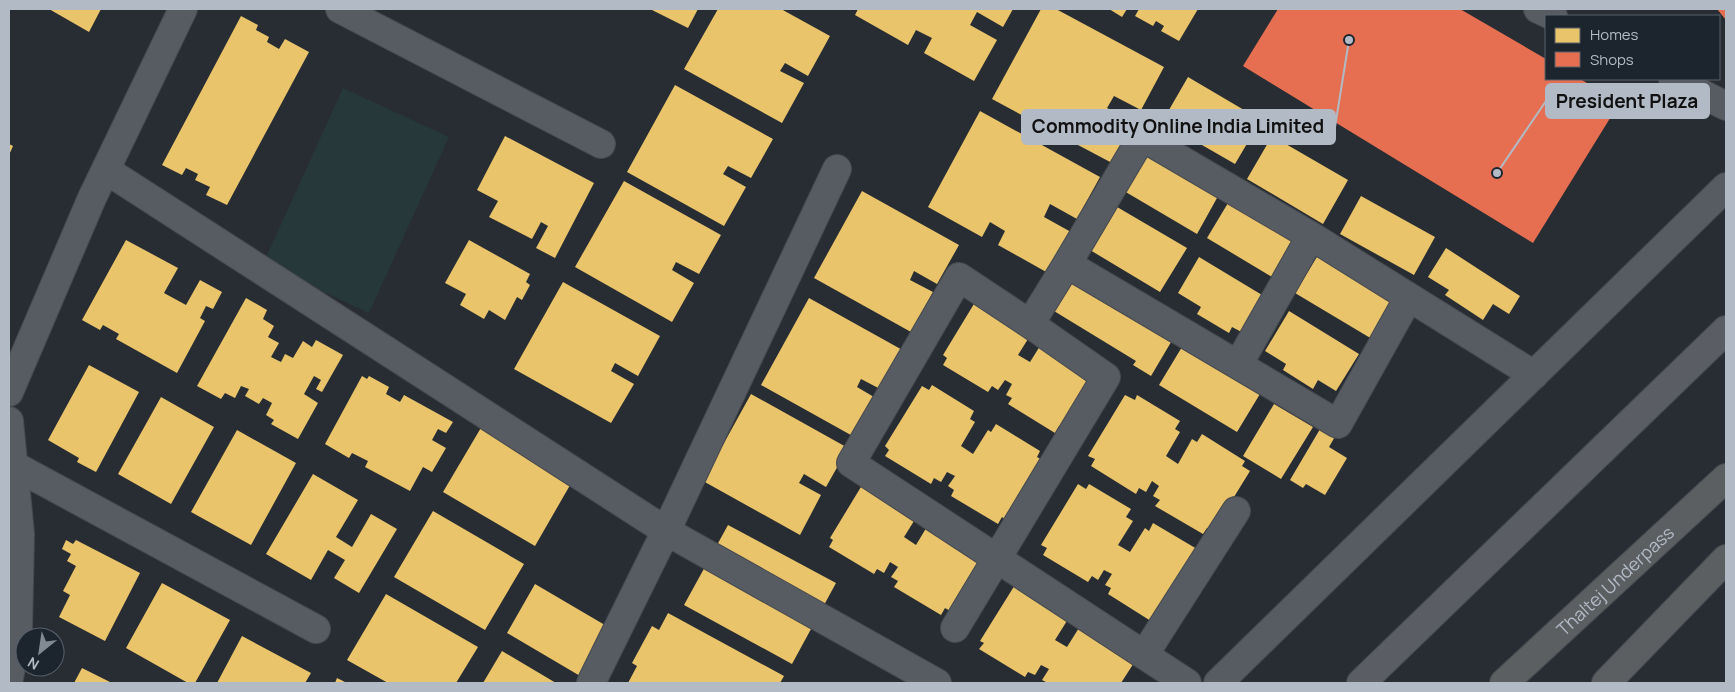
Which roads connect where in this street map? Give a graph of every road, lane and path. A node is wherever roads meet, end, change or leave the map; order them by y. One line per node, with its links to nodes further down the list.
1 (183, 9): 9 (street)
2 (340, 9): 7 (street)
3 (1538, 9): 4 (street)
4 (1551, 15)
5 (1675, 80): 6 (street)
6 (1726, 106)
7 (601, 144)
8 (837, 169): 23 (street)
9 (106, 170): 18 (street); 23 (street)
10 (1726, 187): 17 (street)
11 (1311, 236): 12 (street); 13 (street); 16 (street)
12 (1067, 264): 14 (street); 16 (street)
13 (1408, 297): 16 (street); 17 (street)
14 (1030, 324): 24 (street); 24 (street)
15 (1726, 330): 34 (main road)
16 (1238, 364)
17 (1534, 375): 33 (street)
18 (9, 392)
19 (9, 421): 20 (street)
20 (13, 465): 27 (street); 29 (street)
21 (1726, 478): 35 (highway, Thaltej Underpass)
22 (1236, 511): 28 (street)
23 (666, 531): 30 (street); 31 (street)
24 (996, 558): 26 (street); 28 (street)
25 (1726, 559): 36 (highway)
26 (955, 628)
27 (316, 629)
28 (1144, 655): 32 (street)
29 (9, 678)
30 (591, 683)
31 (937, 683)
32 (1187, 683)
33 (1218, 683)
34 (1361, 683)
35 (1504, 683)
36 (1606, 683)

